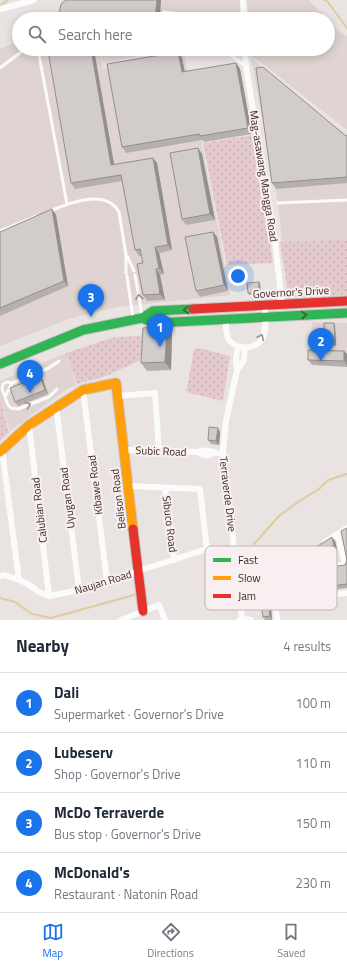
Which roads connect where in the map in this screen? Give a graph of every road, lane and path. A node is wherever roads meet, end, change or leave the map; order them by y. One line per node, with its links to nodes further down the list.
1 (34, 0): 3 (street)
2 (243, 0): 4 (street)
3 (0, 9)
4 (244, 12)
5 (15, 56): 10 (lane)
6 (39, 56): 13 (lane)
7 (232, 56): 9 (lane)
8 (245, 56): 9 (street, Mag-asawang Mangga Road)
9 (246, 67): 17 (street, Mag-asawang Mangga Road)
10 (0, 68)
11 (347, 200): 12 (lane)
12 (278, 203)
13 (66, 204): 14 (lane); 15 (lane)
14 (0, 231)
15 (126, 255): 22 (lane); 22 (lane, one-way to 15)
16 (347, 301): 17 (main road, Governor's Drive)
17 (282, 304): 18 (main road, Governor's Drive)
18 (265, 305): 19 (main road, Governor's Drive); 21 (street)
19 (225, 307): 22 (main road, Governor's Drive, one-way to 22); 23 (street)
20 (347, 313): 21 (main road, Governor's Drive, one-way to 20)
21 (265, 317): 23 (main road, Governor's Drive); 25 (street, one-way to 21)
22 (138, 319): 23 (main road, Governor's Drive); 27 (main road, Governor's Drive)
23 (226, 319): 24 (street)
24 (238, 347): 25 (street); 28 (street, Terraverde Drive)
25 (246, 348): 28 (street, Terraverde Drive)
26 (59, 361): 29 (lane)
27 (0, 364)
28 (237, 371): 39 (street, Terraverde Drive)
29 (12, 383): 33 (lane); 33 (lane)
30 (57, 389): 33 (lane, one-way to 30)
31 (83, 390): 32 (main road, Belison Road); 34 (main road); 53 (street, Kibawe Road)
32 (117, 396): 36 (main road, Belison Road); 38 (street)
33 (5, 397)
34 (56, 406): 35 (main road); 54 (street, Uyugan Road)
35 (29, 425): 37 (main road); 57 (street, Calubian Road)
36 (124, 450): 38 (street, Subic Road); 40 (main road, Belison Road)
37 (1, 451): 52 (street)
38 (159, 451): 39 (street, Subic Road)
39 (223, 454): 45 (street, Terraverde Drive)
40 (128, 486): 41 (street); 50 (main road, Belison Road)
41 (166, 488): 44 (street, Naujan Road); 48 (street, Sibuco Road)
42 (347, 528): 43 (street)
43 (338, 534): 46 (street); 49 (street)
44 (207, 546)
45 (233, 546)
46 (318, 546)
47 (205, 550): 48 (street, Naujan Road)
48 (174, 560): 50 (street, Naujan Road)
49 (337, 566)
50 (138, 571): 53 (street, Naujan Road); 59 (main road, Belison Road)
51 (0, 576): 52 (street)
52 (19, 580): 57 (street)
53 (107, 581): 54 (street, Naujan Road)
54 (79, 590): 57 (street, Naujan Road)
55 (347, 593): 56 (street)
56 (337, 594)
57 (49, 596)
58 (276, 610): 64 (street)
59 (143, 611): 61 (street); 62 (street)
60 (240, 619): 63 (street)
61 (121, 620)
62 (164, 620)
63 (251, 620)
64 (277, 620)

